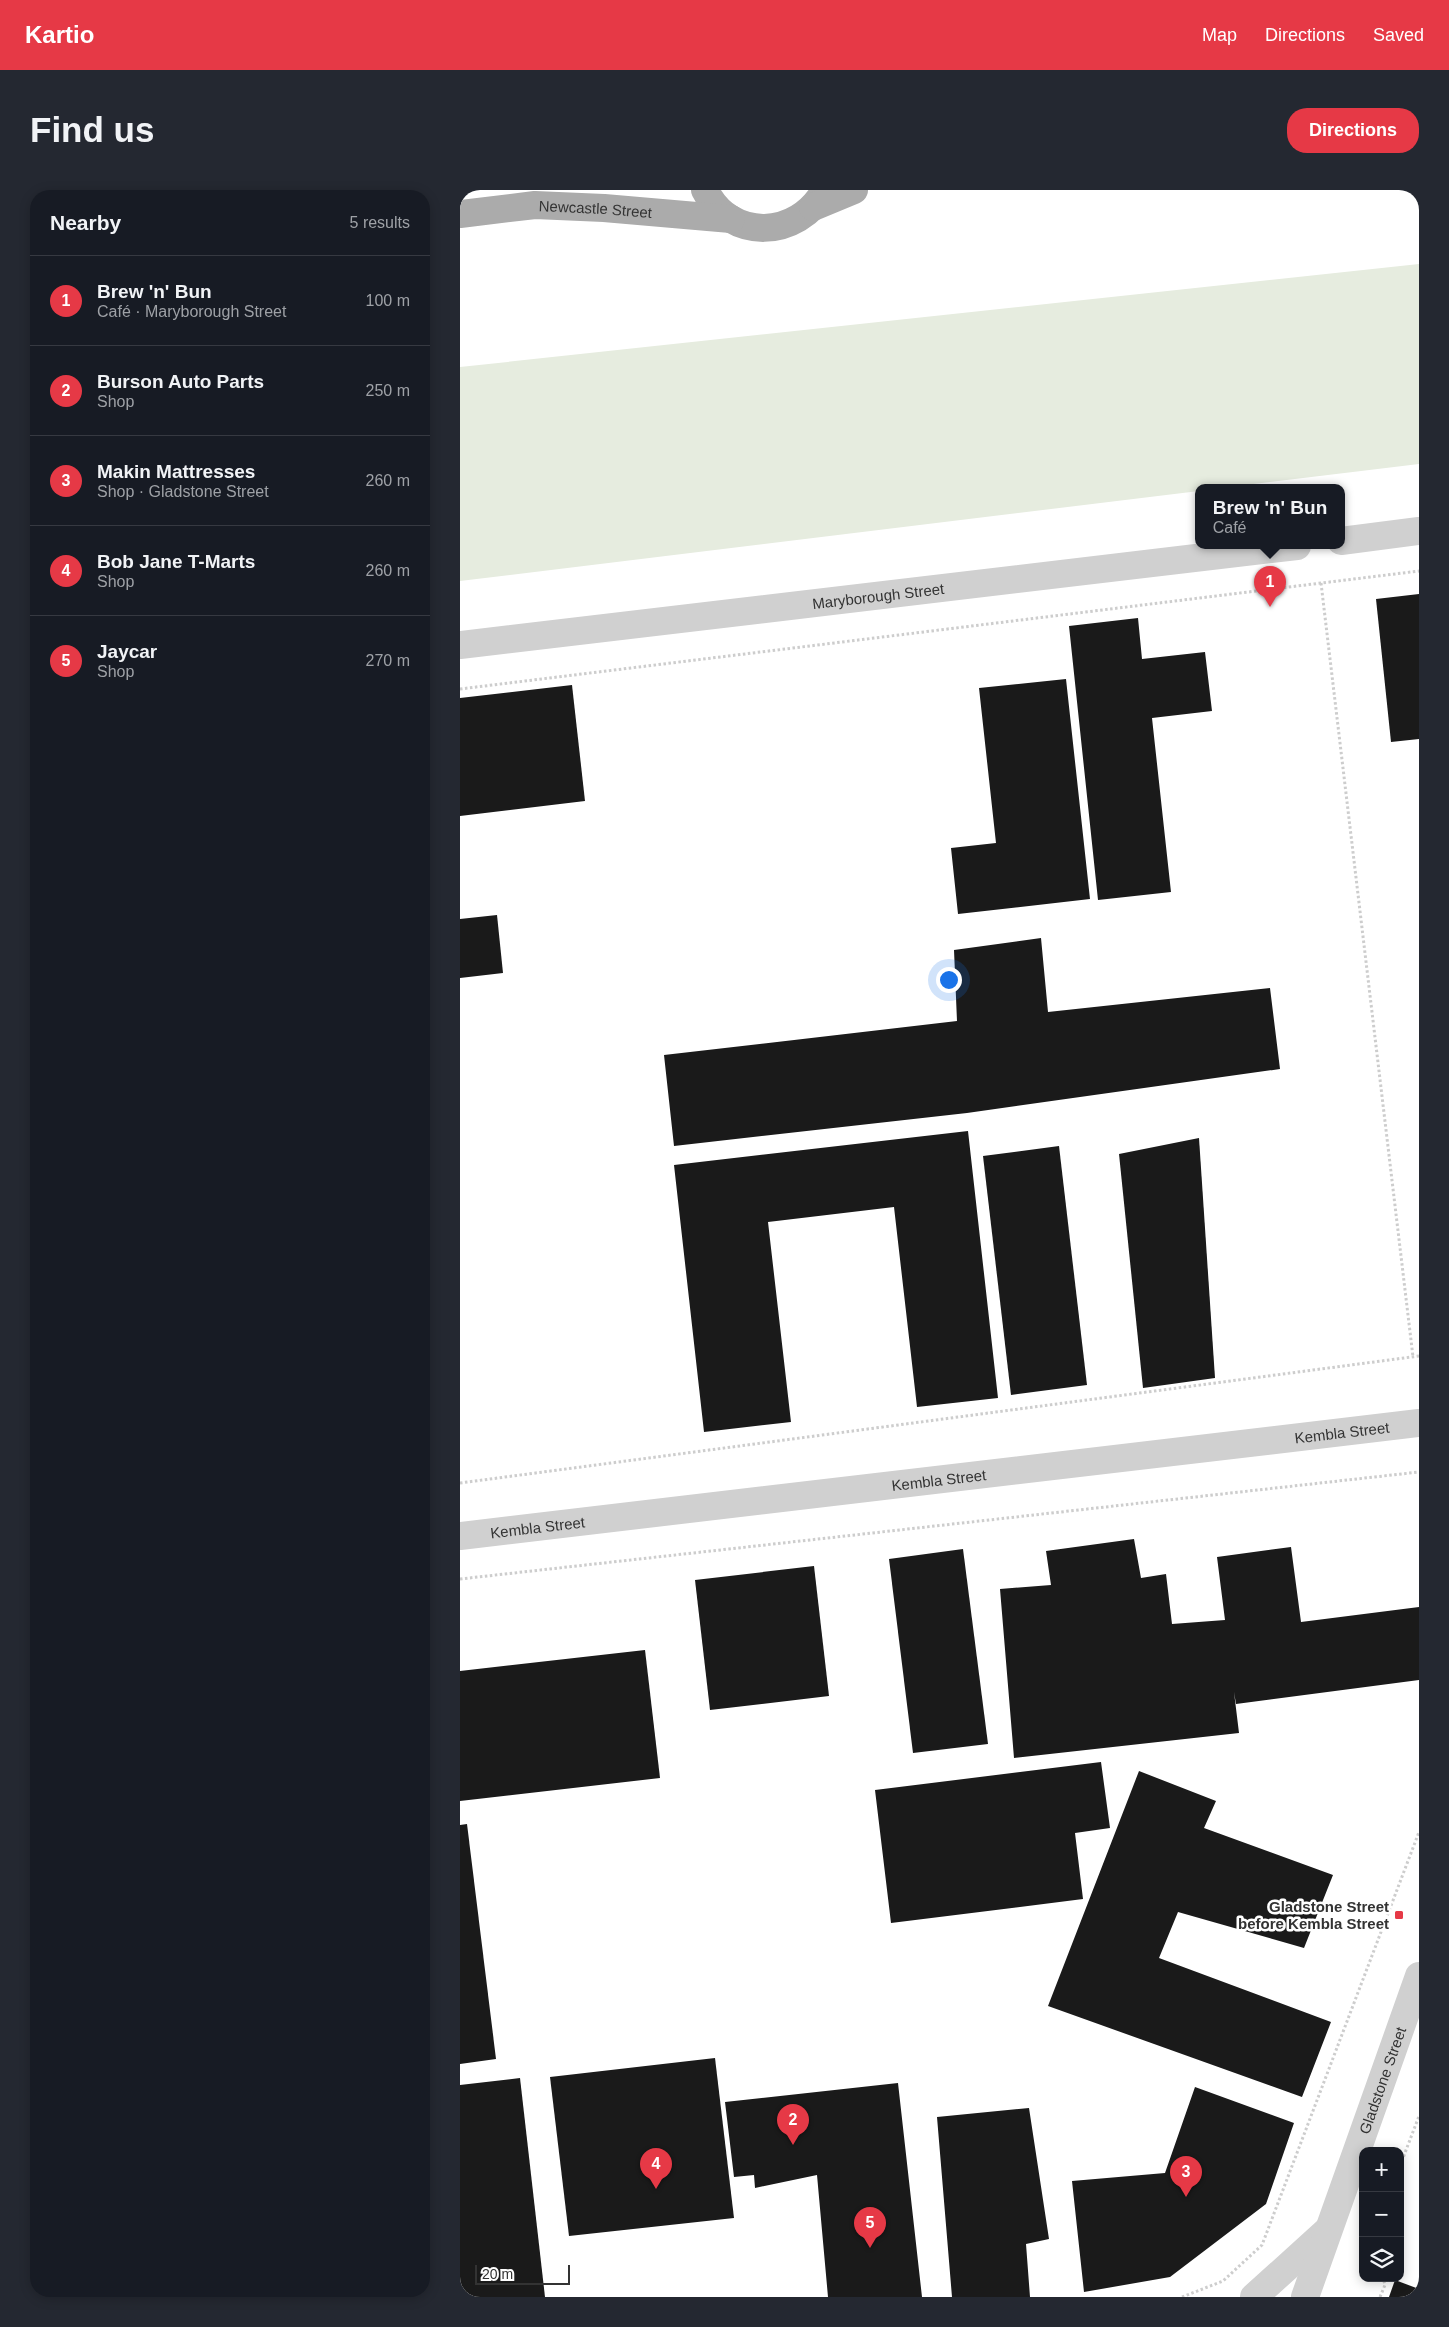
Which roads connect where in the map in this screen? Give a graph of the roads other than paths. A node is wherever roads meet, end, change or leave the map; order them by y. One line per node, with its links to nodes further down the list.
1 (704, 190): 5 (main road, Newcastle Street)
2 (854, 190): 3 (main road, Newcastle Street)
3 (819, 199): 5 (main road, Newcastle Street)
4 (460, 214): 5 (main road, Newcastle Street)
5 (731, 219)
6 (1419, 531): 7 (street)
7 (1345, 540)
8 (1273, 549): 9 (street, Maryborough Street)
9 (460, 645)
10 (1419, 1423): 11 (street, Kembla Street)
11 (460, 1536)
12 (1419, 1976): 13 (street, Gladstone Street)
13 (1330, 2228): 14 (street); 15 (street, Gladstone Street)
14 (1254, 2297)
15 (1305, 2297)

